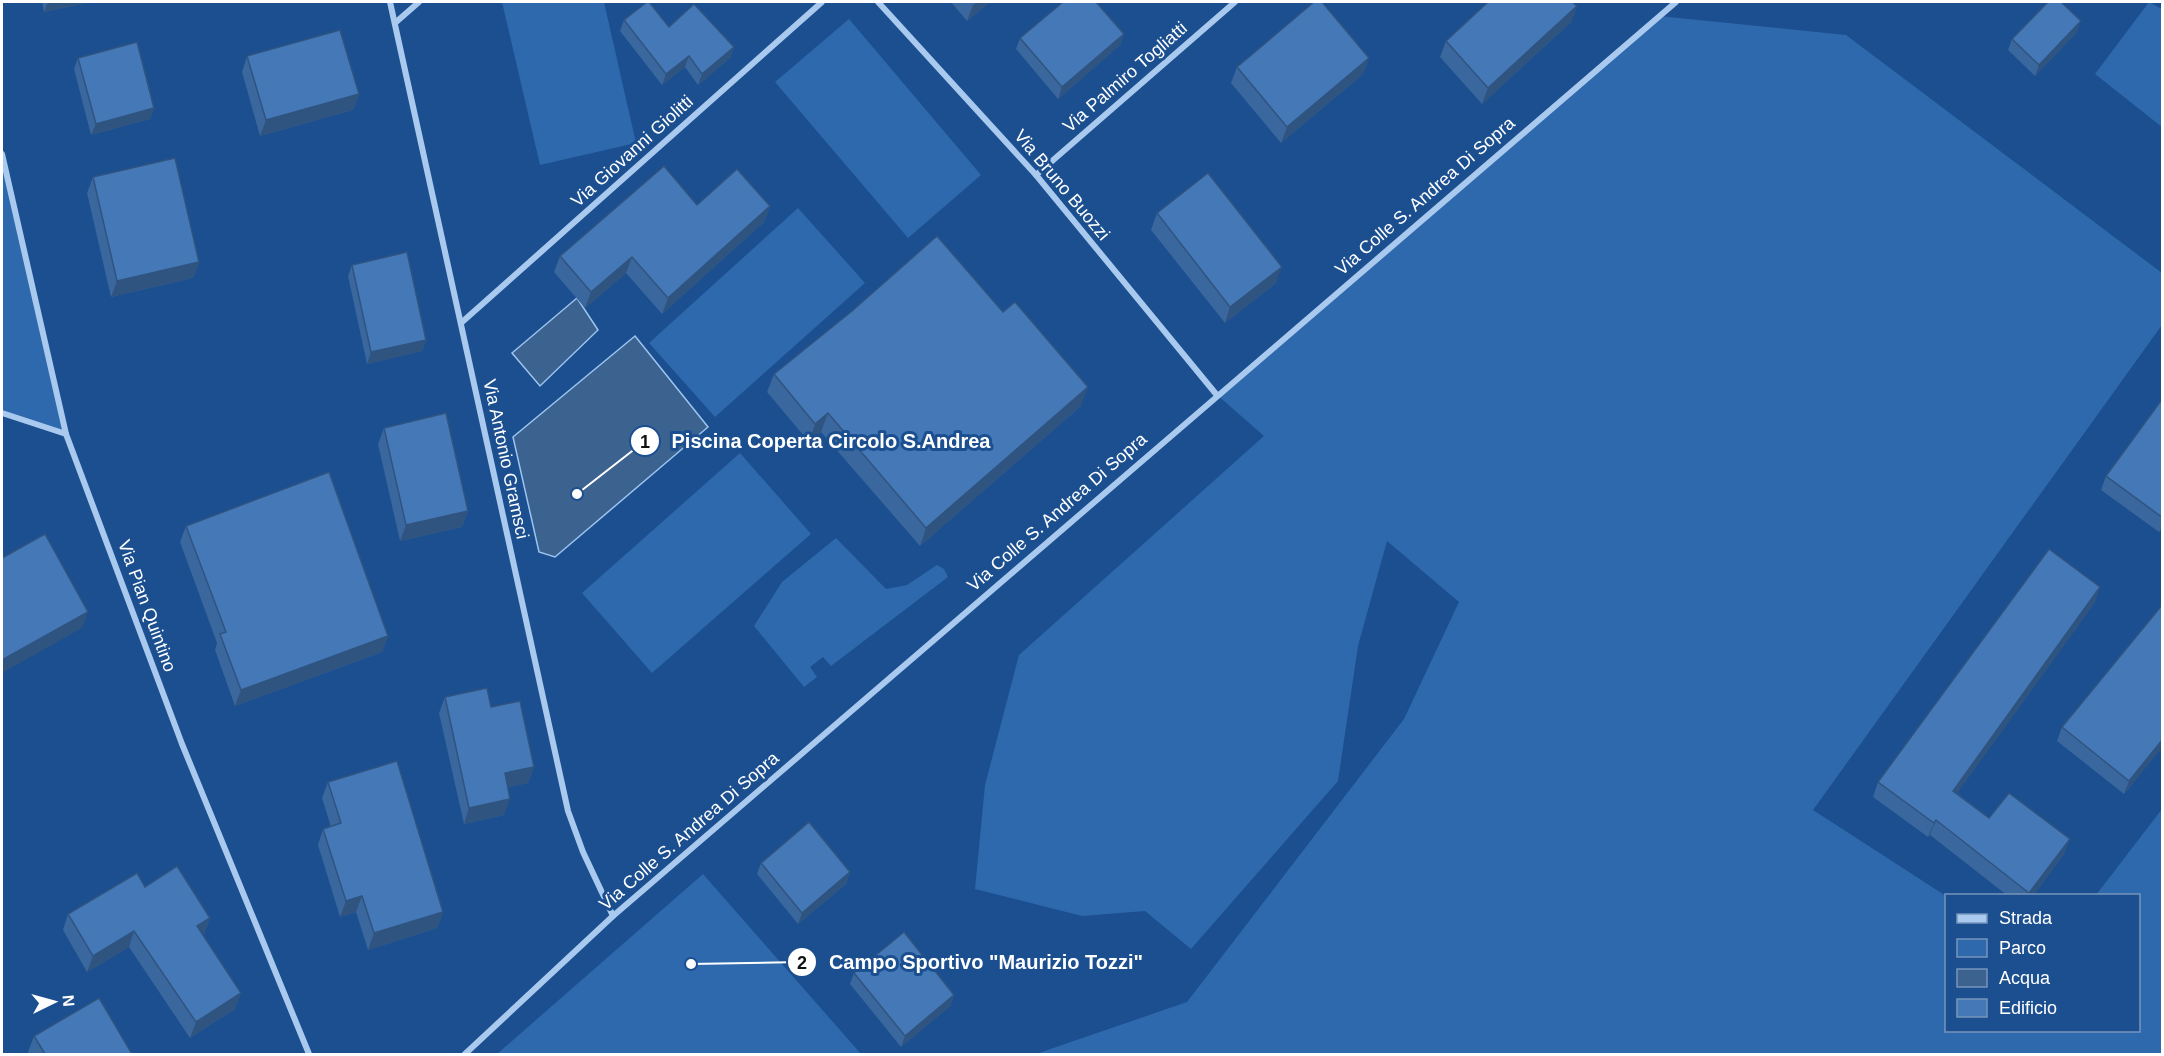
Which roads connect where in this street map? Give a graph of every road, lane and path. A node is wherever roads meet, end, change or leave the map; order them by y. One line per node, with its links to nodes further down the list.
1 (390, 2): 7 (street, Via Antonio Gramsci)
2 (419, 2): 7 (street)
3 (822, 2): 10 (street, Via Giovanni Giolitti)
4 (878, 2): 9 (street, Via Bruno Buozzi)
5 (1235, 2): 9 (street, Via Palmiro Togliatti)
6 (1676, 2): 11 (street, Via Colle S. Andrea Di Sopra)
7 (395, 23): 10 (street, Via Antonio Gramsci)
8 (2, 154): 13 (street, Via Pian Quintino)
9 (1036, 175): 11 (street, Via Bruno Buozzi)
10 (461, 323): 14 (street, Via Antonio Gramsci)
11 (1216, 394): 14 (street, Via Colle S. Andrea Di Sopra)
12 (2, 412): 13 (street)
13 (66, 434): 15 (street, Via Pian Quintino)
14 (614, 916): 16 (street, Via Colle S. Andrea Di Sopra)
15 (309, 1054)
16 (465, 1054)

